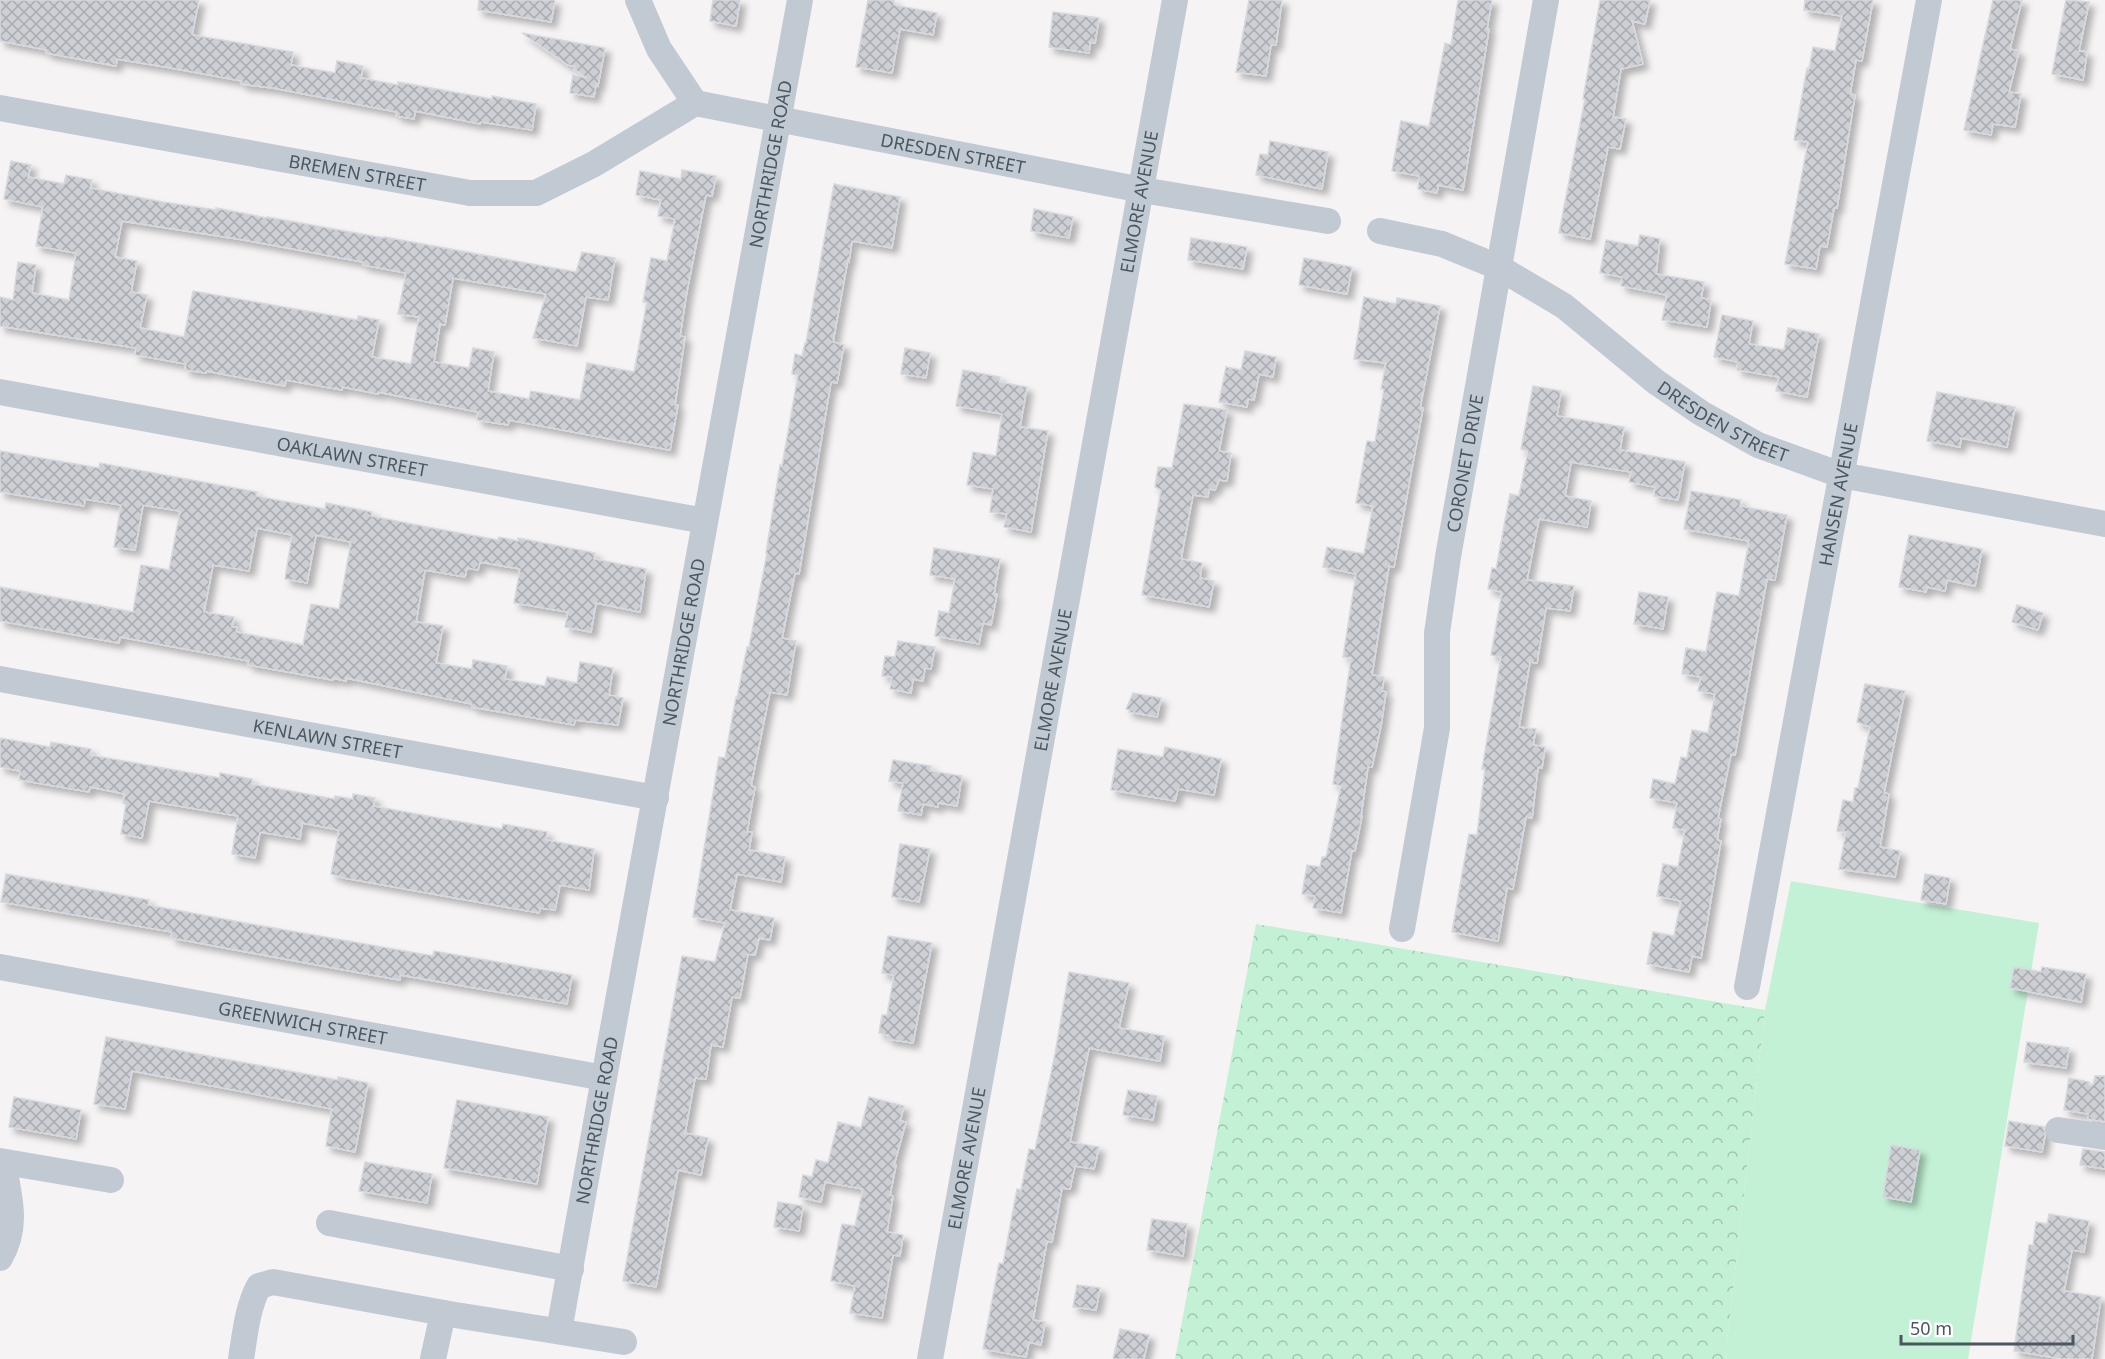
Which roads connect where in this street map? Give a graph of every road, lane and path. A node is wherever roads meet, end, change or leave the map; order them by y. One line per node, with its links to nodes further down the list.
1 (638, 0): 6 (street)
2 (800, 0): 8 (street, NORTHRIDGE ROAD)
3 (1175, 0): 9 (street, ELMORE AVENUE)
4 (1546, 0): 12 (street, CORONET DRIVE)
5 (1929, 0): 14 (street, HANSEN AVENUE)
6 (694, 103): 7 (street, BREMEN STREET); 8 (street, DRESDEN STREET)
7 (0, 108)
8 (778, 119): 9 (street, DRESDEN STREET); 15 (street, NORTHRIDGE ROAD)
9 (1142, 190): 10 (street, DRESDEN STREET); 35 (street, ELMORE AVENUE)
10 (1328, 222)
11 (1380, 231): 12 (street, DRESDEN STREET)
12 (1498, 267): 14 (street, DRESDEN STREET); 19 (street, CORONET DRIVE)
13 (0, 392): 15 (street, OAKLAWN STREET)
14 (1841, 475): 16 (street, DRESDEN STREET); 21 (street, HANSEN AVENUE)
15 (705, 522): 18 (street, NORTHRIDGE ROAD)
16 (2105, 524)
17 (0, 679): 18 (street, KENLAWN STREET)
18 (656, 798): 22 (street, NORTHRIDGE ROAD)
19 (1402, 929)
20 (0, 967): 22 (street, GREENWICH STREET)
21 (1747, 987)
22 (604, 1078): 29 (street, NORTHRIDGE ROAD)
23 (2058, 1130): 24 (street)
24 (2105, 1137)
25 (1, 1162): 26 (street); 28 (street)
26 (111, 1180)
27 (328, 1223): 29 (street)
28 (0, 1258)
29 (569, 1276): 31 (street, NORTHRIDGE ROAD)
30 (444, 1313): 31 (street); 33 (street); 34 (street)
31 (560, 1331): 32 (street)
32 (624, 1342)
33 (241, 1359)
34 (433, 1359)
35 (930, 1359)

